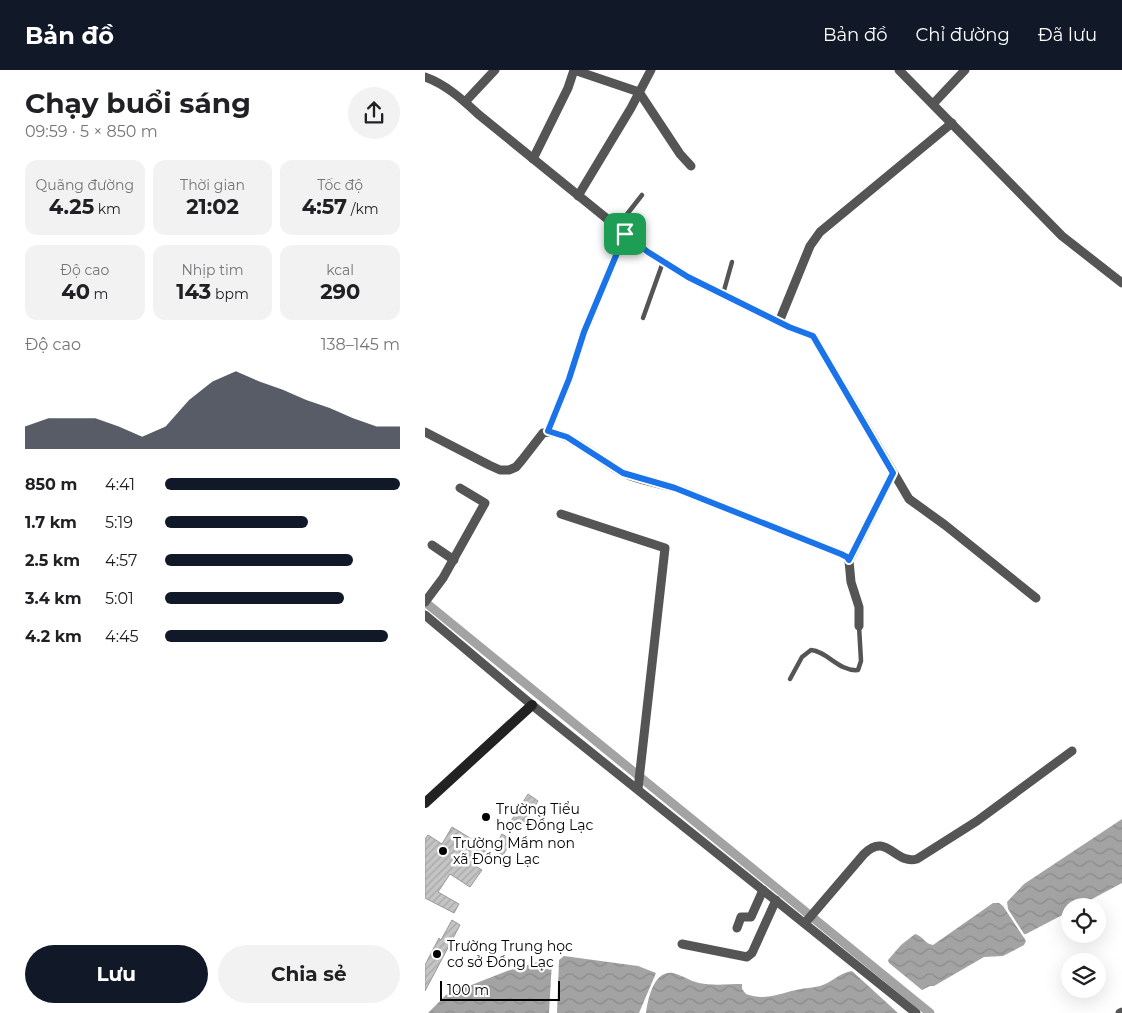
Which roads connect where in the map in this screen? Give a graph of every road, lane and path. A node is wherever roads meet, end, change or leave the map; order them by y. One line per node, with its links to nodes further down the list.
1 (495, 70): 7 (street)
2 (651, 70): 6 (street)
3 (899, 70): 8 (street)
4 (965, 70): 8 (street)
5 (425, 76): 7 (street)
6 (639, 92): 10 (street); 11 (street); 13 (street)
7 (465, 102): 10 (street)
8 (933, 104): 9 (street)
9 (952, 123): 18 (street); 21 (street)
10 (533, 159): 13 (street)
11 (691, 166)
12 (641, 195): 14 (lane)
13 (579, 196): 14 (street)
14 (617, 227): 15 (street)
15 (625, 234): 16 (street); 22 (street)
16 (663, 262): 19 (street); 20 (lane)
17 (732, 262): 19 (lane)
18 (1122, 283)
19 (723, 294): 21 (street)
20 (643, 318)
21 (779, 322): 25 (street)
22 (584, 332): 23 (path)
23 (548, 431): 24 (street); 30 (street)
24 (425, 432)
25 (893, 473): 30 (street); 31 (street)
26 (460, 488): 29 (street)
27 (561, 514): 38 (street)
28 (432, 545): 29 (street)
29 (454, 560): 32 (street)
30 (849, 560): 34 (street)
31 (1036, 598)
32 (425, 602)
33 (426, 618): 36 (street)
34 (859, 626): 35 (lane)
35 (790, 679)
36 (532, 705): 38 (street); 39 (street)
37 (1072, 751): 42 (street)
38 (637, 790): 40 (street)
39 (425, 803)
40 (763, 890): 41 (street); 43 (street)
41 (776, 900): 42 (street); 44 (street)
42 (809, 918): 45 (street)
43 (737, 928)
44 (682, 944)
45 (916, 1013)

